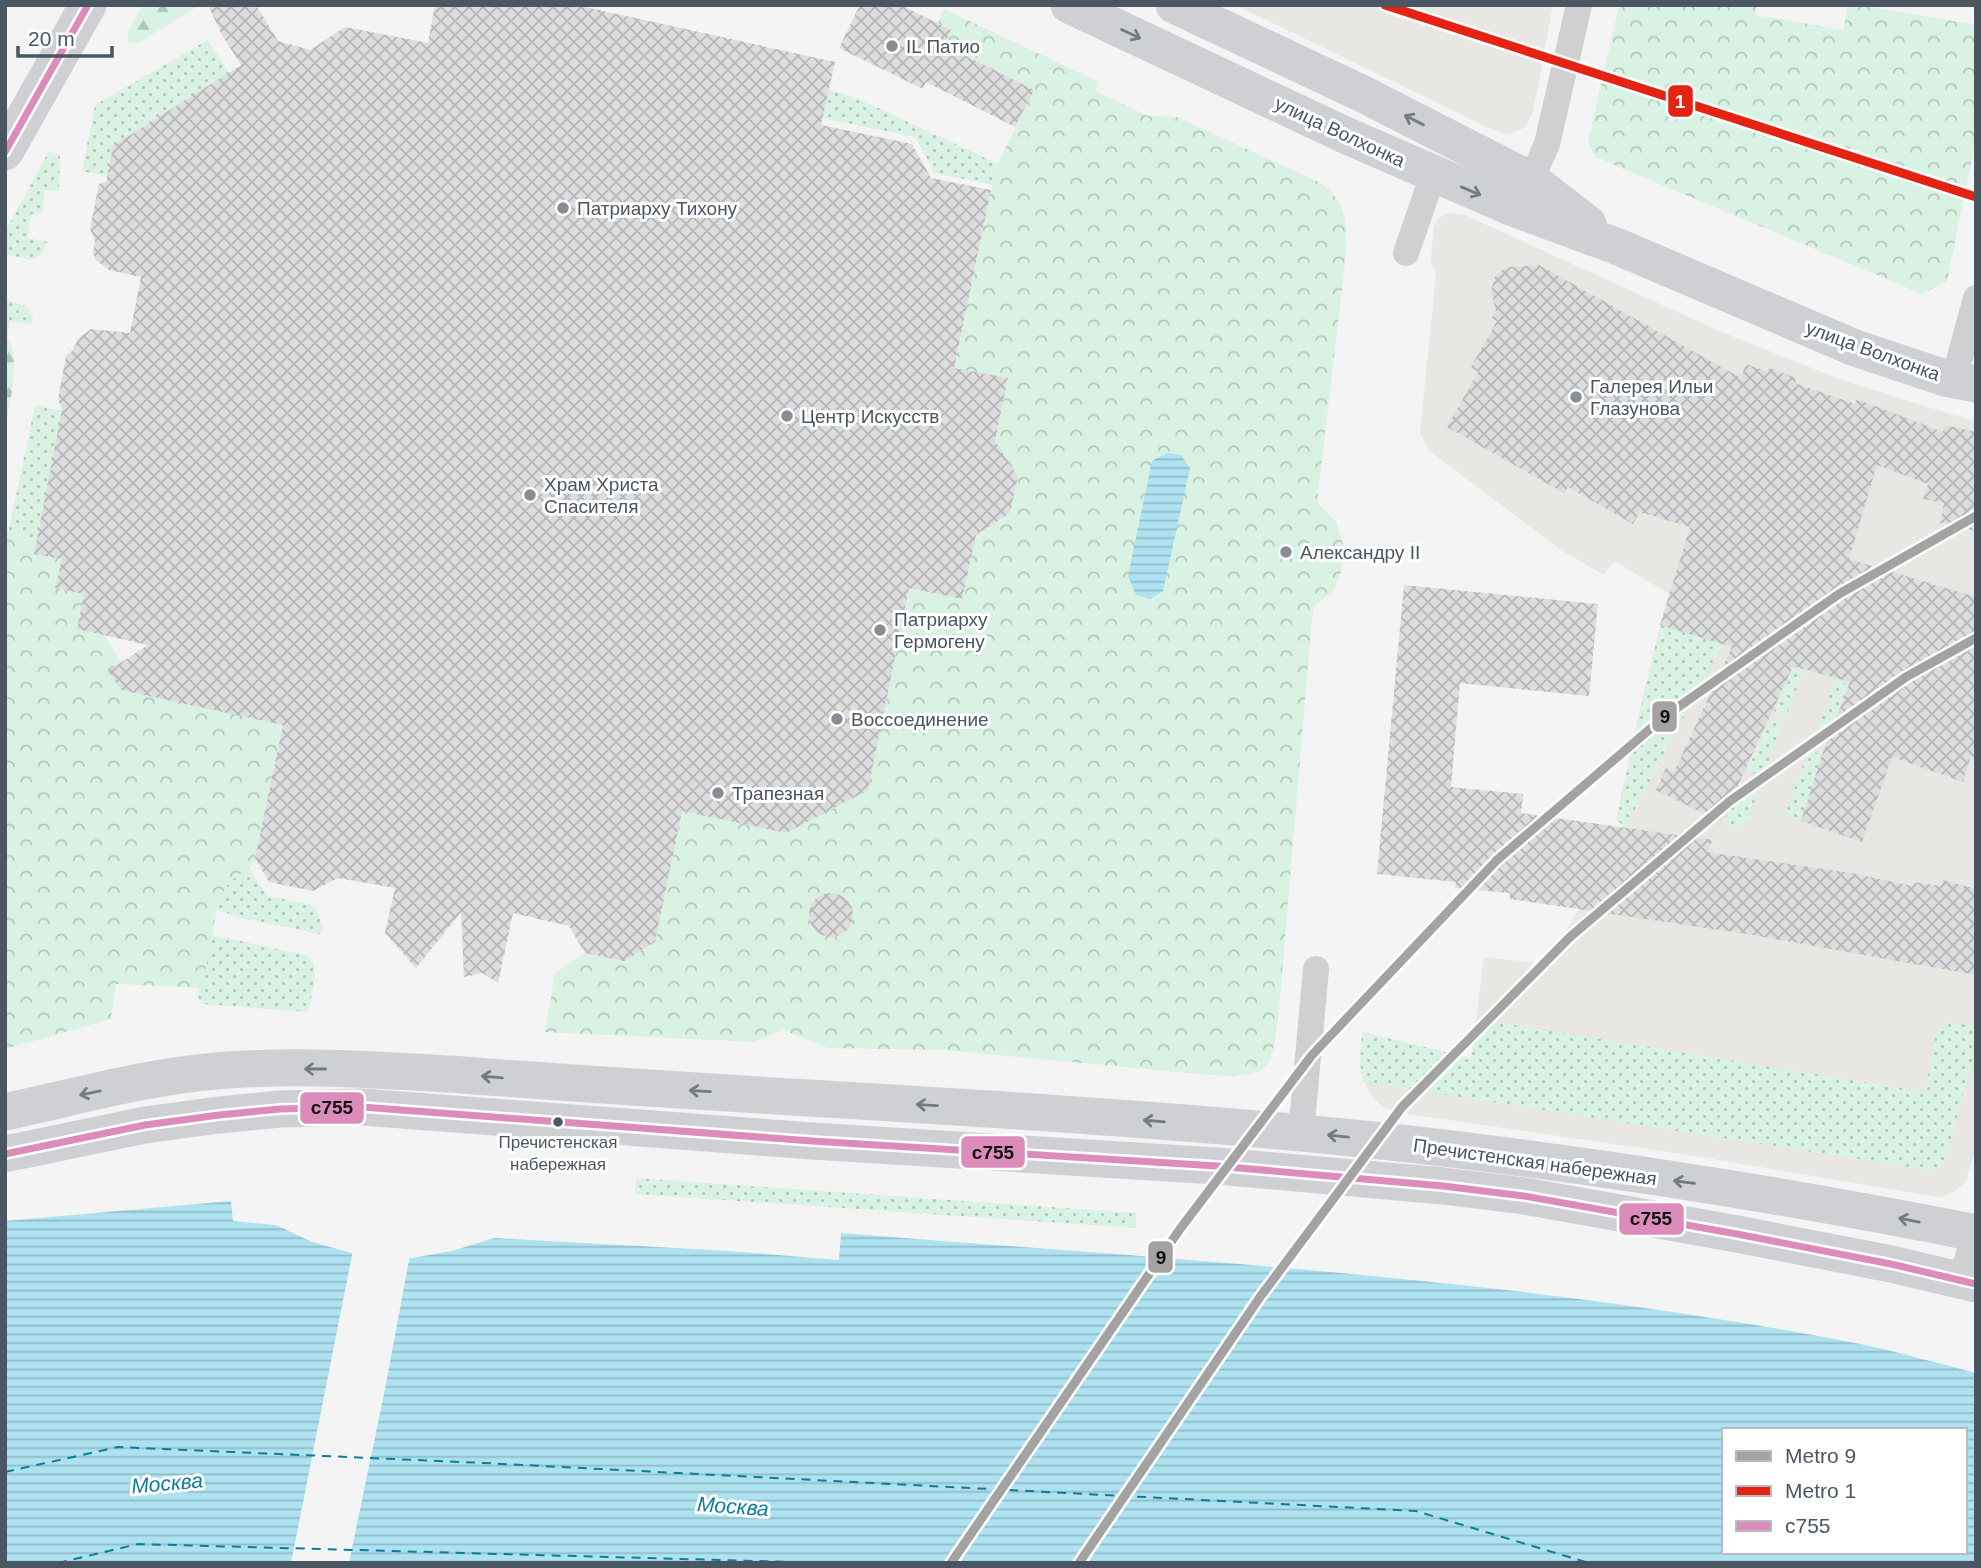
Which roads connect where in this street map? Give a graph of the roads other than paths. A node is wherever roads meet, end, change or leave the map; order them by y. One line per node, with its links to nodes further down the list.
1 (88, 5): 5 (main road)
2 (1069, 5): 6 (main road, улица Волхонка, one-way to 6)
3 (1174, 5): 7 (main road, улица Волхонка, one-way to 3)
4 (1578, 5): 7 (street)
5 (5, 152)
6 (1433, 175): 8 (main road, улица Волхонка, one-way to 8); 9 (street)
7 (1531, 180): 8 (main road, улица Волхонка)
8 (1616, 246): 11 (main road, улица Волхонка)
9 (1406, 253)
10 (1976, 298): 11 (street)
11 (1965, 382)
12 (1316, 970): 14 (street)
13 (5, 1112): 14 (main road, Пречистенская набережная, one-way to 13)
14 (1301, 1133): 16 (main road, Пречистенская набережная, one-way to 14)
15 (5, 1154): 18 (main road, Пречистенская набережная)
16 (1976, 1233)
17 (1976, 1241): 18 (street)
18 (1971, 1283)

